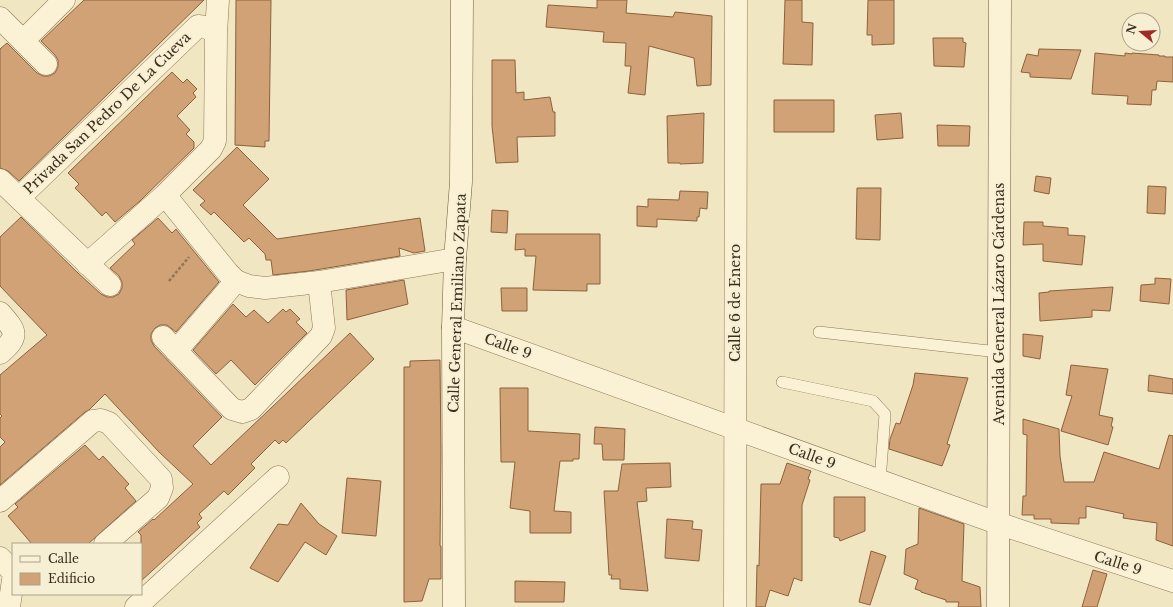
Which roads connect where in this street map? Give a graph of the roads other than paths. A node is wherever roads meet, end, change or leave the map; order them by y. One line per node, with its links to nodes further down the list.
1 (64, 0): 8 (street)
2 (218, 0): 7 (street)
3 (462, 0): 13 (street, Calle General Emiliano Zapata)
4 (736, 0): 24 (street, Calle 6 de Enero)
5 (1000, 0): 21 (street, Avenida General Lázaro Cárdenas)
6 (0, 18): 8 (street)
7 (216, 33): 11 (street); 12 (street, Privada San Pedro De La Cueva)
8 (23, 41): 9 (street)
9 (46, 64)
10 (0, 180): 12 (street, Privada San Pedro De La Cueva)
11 (165, 195): 14 (street); 15 (street)
12 (19, 198): 14 (street, Privada San Pedro De La Cueva)
13 (455, 259): 16 (street); 19 (street, Calle General Emiliano Zapata)
14 (87, 264): 17 (street, Privada San Pedro De La Cueva)
15 (236, 281): 16 (street); 16 (street)
16 (319, 282)
17 (110, 285)
18 (0, 313): 22 (street)
19 (453, 327): 24 (street, Calle 9); 36 (street, Calle General Emiliano Zapata)
20 (819, 332): 21 (lane)
21 (998, 352): 28 (street, Avenida General Lázaro Cárdenas)
22 (0, 353)
23 (782, 382): 26 (lane)
24 (735, 428): 26 (street, Calle 9); 37 (street, Calle 6 de Enero)
25 (278, 476): 35 (street)
26 (880, 480): 28 (street, Calle 9)
27 (0, 501): 29 (street)
28 (997, 523): 32 (street, Calle 9); 38 (street, Avenida General Lázaro Cárdenas)
29 (106, 543)
30 (0, 558): 31 (street)
31 (12, 571)
32 (1173, 581)
33 (12, 587): 34 (street)
34 (9, 607)
35 (136, 607)
36 (454, 607)
37 (735, 607)
38 (998, 607)

